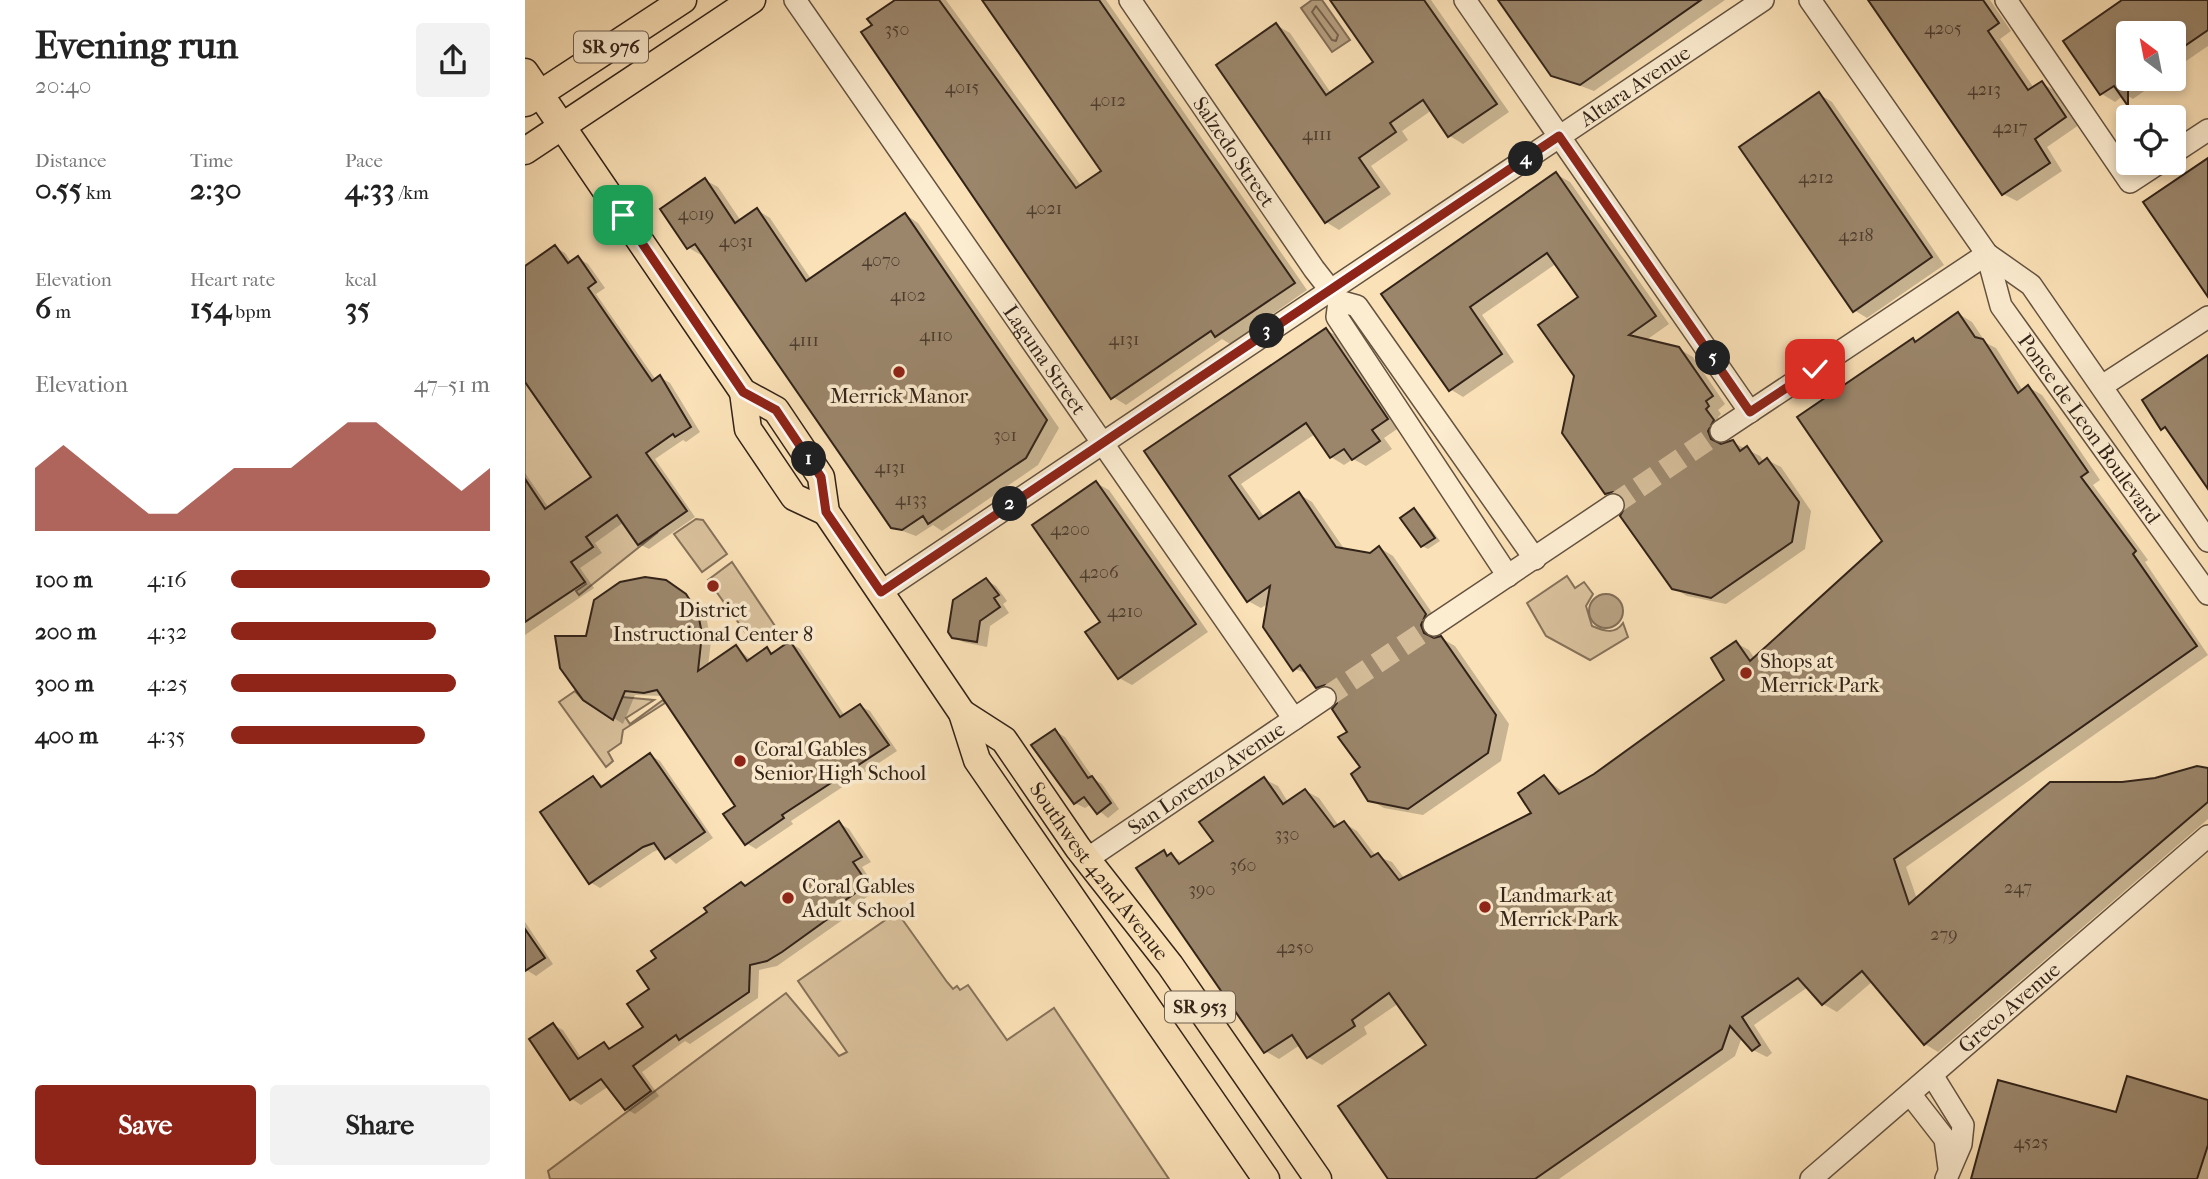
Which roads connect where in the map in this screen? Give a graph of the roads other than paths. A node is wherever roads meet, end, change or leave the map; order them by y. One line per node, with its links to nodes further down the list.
1 (683, 0): 10 (main road, SR 976)
2 (752, 0): 11 (main road, SR 976)
3 (795, 0): 25 (street, Laguna Street)
4 (1130, 0): 20 (street, Salzedo Street)
5 (1465, 0): 13 (street)
6 (1763, 0): 13 (street, Altara Avenue)
7 (1810, 0): 19 (street, Ponce de Leon Boulevard)
8 (2006, 0): 16 (street)
9 (525, 72): 10 (main road, Southwest 42nd Avenue / SR 953)
10 (532, 99): 11 (main road, Southwest 42nd Avenue / SR 953)
11 (563, 126): 15 (main road, SR 976); 32 (main road, Southwest 42nd Avenue / SR 953)
12 (2208, 130): 14 (street)
13 (1559, 136): 20 (street, Altara Avenue); 23 (street)
14 (2186, 144)
15 (525, 151)
16 (2116, 161)
17 (2125, 175): 18 (street)
18 (2141, 175)
19 (1987, 254): 22 (street, Ponce de Leon Boulevard); 23 (street); 33 (street, Ponce de Leon Boulevard)
20 (1334, 295): 25 (street, Altara Avenue); 26 (street, Salzedo Street); 27 (street, Salzedo Street)
21 (2208, 317): 22 (street)
22 (2102, 386): 29 (street, Ponce de Leon Boulevard)
23 (1750, 412): 24 (street)
24 (1721, 431)
25 (1103, 441): 32 (street, Altara Avenue); 37 (street, Laguna Street)
26 (1476, 475): 27 (street); 30 (street, Salzedo Street)
27 (1452, 491): 31 (street, Salzedo Street)
28 (1613, 505): 30 (street)
29 (2208, 541)
30 (1535, 559): 31 (street)
31 (1508, 576): 34 (street)
32 (881, 592): 36 (main road, Southwest 42nd Avenue / SR 953)
33 (2208, 594)
34 (1434, 625)
35 (1325, 698): 37 (street, San Lorenzo Avenue)
36 (962, 713): 39 (main road, Southwest 42nd Avenue / SR 953); 43 (main road, Southwest 42nd Avenue / SR 953)
37 (1294, 719): 39 (street, San Lorenzo Avenue)
38 (2208, 836): 40 (street, Greco Avenue)
39 (1087, 859): 44 (main road, Southwest 42nd Avenue / SR 953)
40 (1932, 1075): 41 (street, Greco Avenue); 42 (street)
41 (1910, 1094): 42 (street); 45 (street, Greco Avenue)
42 (1948, 1174)
43 (1266, 1179)
44 (1318, 1179)
45 (1811, 1179)

